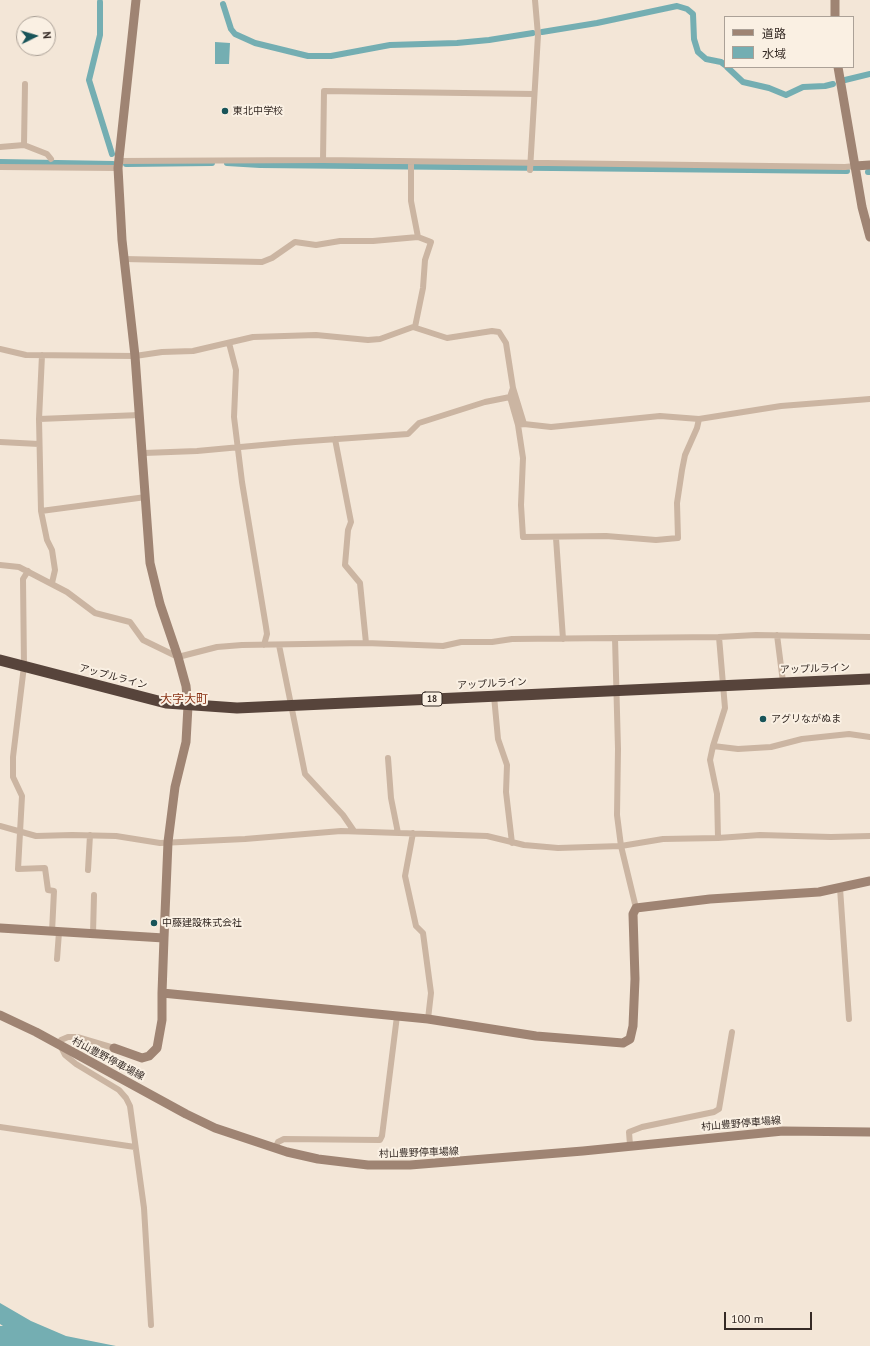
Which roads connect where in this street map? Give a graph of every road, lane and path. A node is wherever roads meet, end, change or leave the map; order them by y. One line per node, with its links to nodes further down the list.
1 (136, 0): 12 (street)
2 (535, 0): 7 (street)
3 (835, 0): 4 (street)
4 (835, 16)
5 (838, 68): 16 (street)
6 (25, 84): 8 (street)
7 (534, 94): 11 (street); 15 (street)
8 (24, 145): 9 (street); 10 (street)
9 (0, 147)
10 (51, 159)
11 (323, 160): 12 (street); 13 (street)
12 (118, 164): 17 (street); 20 (street)
13 (411, 165): 15 (street); 18 (street)
14 (870, 165): 16 (street)
15 (529, 166): 16 (street)
16 (855, 166): 19 (street)
17 (0, 167)
18 (418, 237): 20 (street); 21 (street)
19 (870, 237)
20 (124, 259): 25 (street)
21 (415, 327): 22 (street); 26 (street)
22 (229, 343): 25 (street); 37 (street)
23 (0, 349): 24 (street)
24 (42, 355): 25 (street); 31 (street)
25 (135, 356): 29 (street)
26 (513, 388): 27 (street); 32 (street)
27 (510, 397): 33 (street); 34 (street)
28 (870, 399): 30 (street)
29 (140, 415): 31 (street); 38 (street)
30 (700, 418): 32 (street); 41 (street)
31 (38, 420): 36 (street)
32 (524, 424): 33 (street)
33 (518, 425): 41 (street)
34 (335, 439): 37 (street); 50 (street)
35 (0, 442): 36 (street)
36 (39, 444): 40 (street)
37 (237, 447): 38 (street); 51 (street)
38 (144, 453): 39 (street)
39 (146, 497): 40 (street); 53 (street)
40 (41, 511): 44 (street)
41 (556, 538): 49 (street)
42 (0, 565): 43 (street)
43 (28, 571): 44 (street); 55 (street)
44 (52, 583): 53 (street)
45 (776, 635): 46 (street); 47 (street); 57 (street)
46 (719, 637): 48 (street); 58 (street)
47 (870, 637)
48 (615, 638): 49 (street); 59 (street)
49 (563, 639): 50 (street)
50 (366, 643): 52 (street)
51 (264, 645): 52 (street); 53 (street)
52 (279, 645): 62 (street)
53 (178, 657): 61 (street)
54 (0, 660): 55 (highway, アップルライン / 18)
55 (24, 666): 61 (highway, アップルライン / 18); 68 (street)
56 (870, 679): 57 (highway, アップルライン / 18)
57 (783, 682): 58 (highway, アップルライン / 18)
58 (722, 686): 59 (highway, アップルライン / 18); 64 (street)
59 (617, 691): 60 (highway, アップルライン / 18); 76 (street)
60 (494, 696): 62 (highway, アップルライン / 18); 75 (street)
61 (188, 706): 62 (highway, アップルライン / 18); 74 (street)
62 (290, 706): 67 (street)
63 (870, 737): 64 (street)
64 (713, 746): 73 (street)
65 (388, 758): 69 (street)
66 (0, 826): 68 (street)
67 (354, 831): 69 (street); 74 (street)
68 (19, 832): 71 (street); 83 (street)
69 (398, 833): 70 (street)
70 (413, 834): 75 (street); 90 (street)
71 (90, 835): 74 (street); 77 (street)
72 (870, 836): 73 (street)
73 (718, 838): 76 (street)
74 (168, 842): 85 (street)
75 (512, 843): 76 (street)
76 (621, 846): 81 (street)
77 (88, 870)
78 (870, 881): 79 (street)
79 (840, 888): 81 (street); 91 (street)
80 (94, 895): 84 (street)
81 (636, 908): 90 (street)
82 (0, 928): 83 (street)
83 (56, 932): 84 (street); 86 (street)
84 (93, 934): 85 (street)
85 (164, 938): 87 (street)
86 (57, 959)
87 (162, 993): 89 (street); 94 (street)
88 (0, 1015): 93 (street, 村山豊野停車場線)
89 (397, 1016): 90 (street); 99 (street)
90 (428, 1019)
91 (849, 1020)
92 (732, 1032): 97 (street)
93 (60, 1046): 94 (street); 98 (street); 99 (street, 村山豊野停車場線)
94 (114, 1048)
95 (0, 1127): 98 (street)
96 (870, 1132): 97 (street, 村山豊野停車場線)
97 (630, 1145): 99 (street, 村山豊野停車場線)
98 (135, 1147): 100 (street)
99 (274, 1148)
100 (151, 1325)

